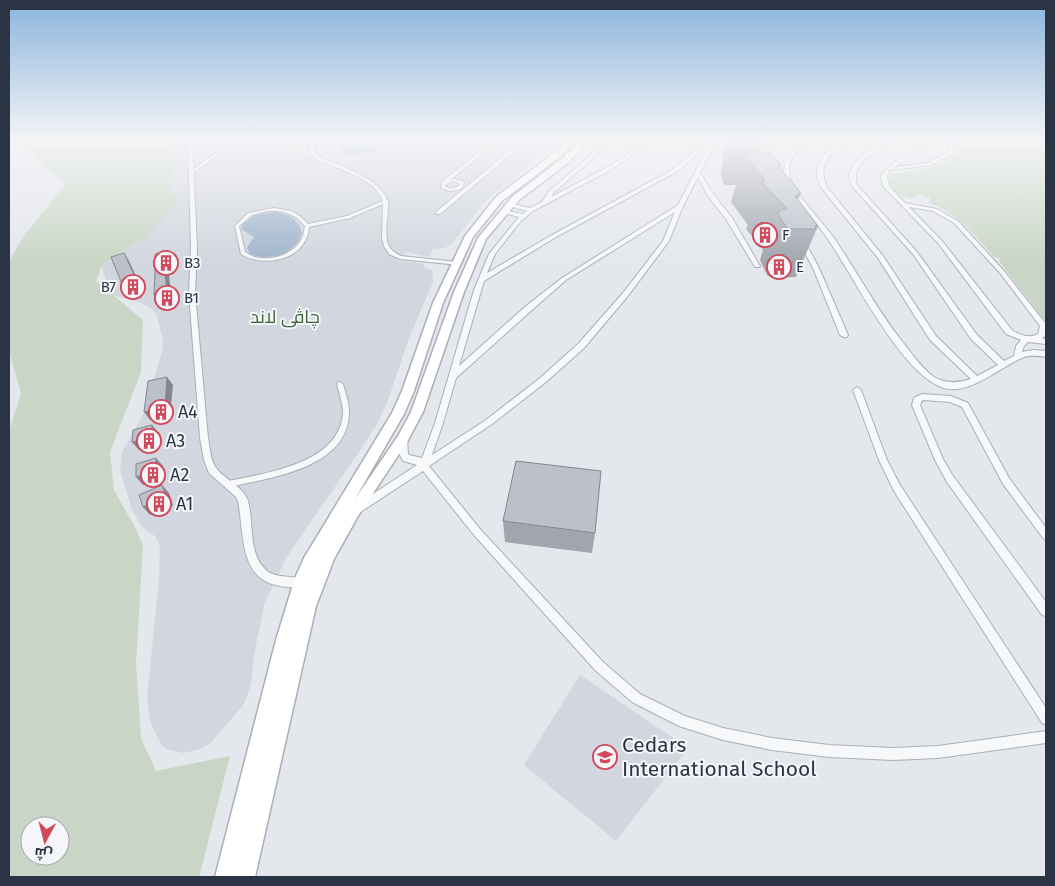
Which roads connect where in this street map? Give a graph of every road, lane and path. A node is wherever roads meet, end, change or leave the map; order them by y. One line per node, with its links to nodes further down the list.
1 (192, 180): 45 (street)
2 (366, 180): 15 (street)
3 (477, 180): 21 (street)
4 (523, 180): 25 (main road)
5 (538, 180): 19 (main road)
6 (565, 180): 16 (street)
7 (586, 180): 16 (street)
8 (657, 180): 27 (street)
9 (692, 180): 18 (street)
10 (703, 180): 26 (street)
11 (790, 180): 38 (street)
12 (821, 180): 38 (street)
13 (851, 180): 36 (street)
14 (885, 180): 17 (street)
15 (387, 201): 23 (street); 25 (street)
16 (545, 202): 20 (street)
17 (903, 204): 28 (street); 29 (street)
18 (680, 206): 37 (street); 44 (street)
19 (506, 209): 20 (street); 22 (street); 41 (main road)
20 (530, 210): 22 (street)
21 (438, 213)
22 (523, 216): 27 (street)
23 (307, 226): 23 (street)
24 (798, 234): 30 (street)
25 (457, 264): 46 (main road)
26 (756, 266)
27 (481, 280): 37 (street)
28 (1044, 328): 31 (street)
29 (1006, 329): 31 (street); 33 (street)
30 (844, 335)
31 (1032, 340): 32 (street); 33 (street); 34 (street)
32 (1046, 342)
33 (1018, 346): 34 (street); 35 (street)
34 (1040, 353): 35 (street)
35 (1017, 358): 36 (street)
36 (1003, 365): 38 (street)
37 (452, 376): 42 (street)
38 (976, 379)
39 (340, 384): 45 (street)
40 (857, 390): 50 (street)
41 (403, 439): 43 (street); 46 (main road)
42 (434, 439): 43 (street); 44 (street)
43 (409, 460): 44 (street)
44 (424, 466): 46 (street); 51 (street)
45 (228, 484): 48 (street)
46 (346, 511): 48 (main road); 53 (main road)
47 (1046, 535): 49 (street)
48 (300, 583): 52 (main road)
49 (1046, 611)
50 (1046, 719)
51 (1046, 738)
52 (225, 877)
53 (245, 877)

